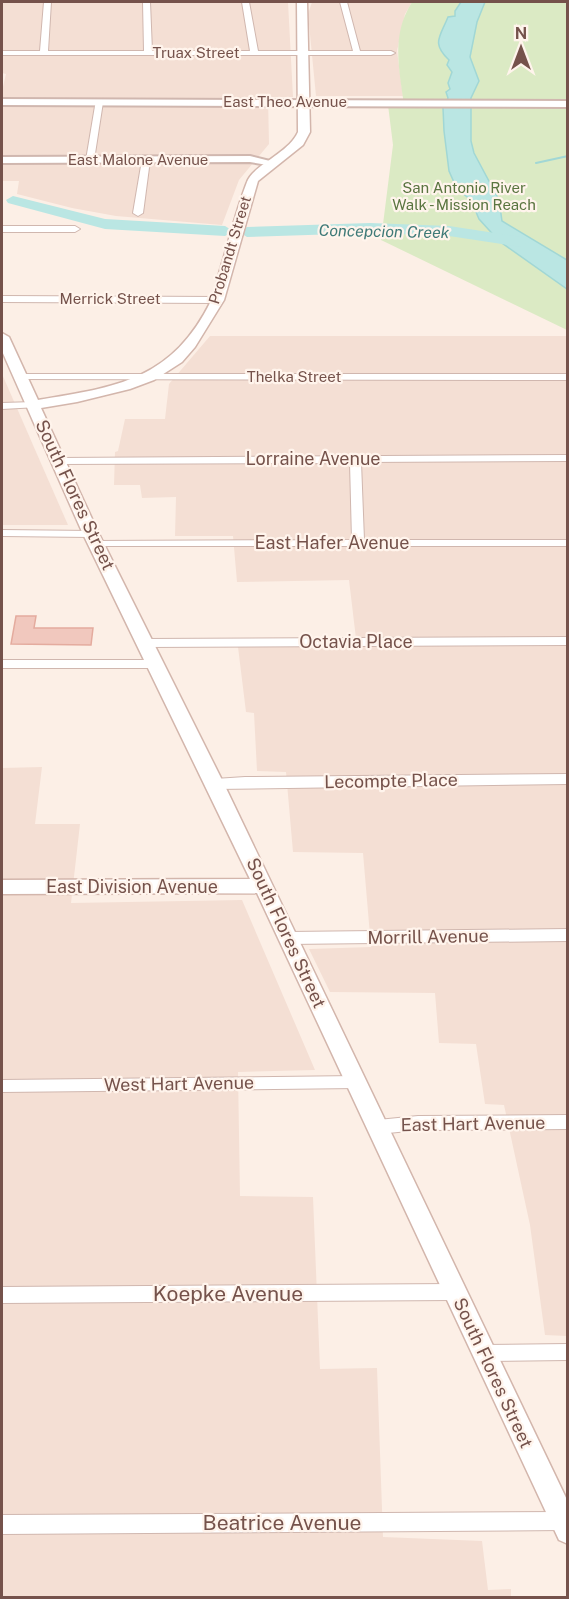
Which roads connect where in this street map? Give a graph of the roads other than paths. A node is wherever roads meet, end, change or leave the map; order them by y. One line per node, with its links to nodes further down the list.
1 (46, 2): 9 (street)
2 (146, 2): 10 (street)
3 (245, 2): 6 (street)
4 (302, 2): 7 (main road, Probandt Street)
5 (344, 2): 11 (street)
6 (254, 52): 7 (street, Truax Street); 10 (street, Truax Street)
7 (302, 52): 11 (street, Truax Street); 15 (main road, Probandt Street)
8 (2, 53): 9 (street, Truax Street)
9 (44, 53): 10 (street, Truax Street)
10 (148, 53)
11 (357, 53): 12 (street, Truax Street)
12 (392, 53)
13 (2, 102): 14 (street, East Theo Avenue)
14 (99, 102): 15 (street, East Theo Avenue); 19 (street)
15 (303, 102): 16 (street, East Theo Avenue); 20 (main road, Probandt Street)
16 (567, 104)
17 (146, 159): 19 (street, East Malone Avenue); 20 (street, East Malone Avenue); 21 (street)
18 (2, 160): 19 (street, East Malone Avenue)
19 (90, 160)
20 (273, 163): 25 (main road, Probandt Street)
21 (138, 213)
22 (2, 229): 23 (street)
23 (75, 229)
24 (2, 299): 25 (street, Merrick Street)
25 (218, 300): 28 (main road, Probandt Street)
26 (2, 337): 27 (main road, South Flores Street)
27 (21, 377): 28 (street, Thelka Street); 30 (main road, South Flores Street)
28 (149, 377): 29 (street, Thelka Street); 30 (main road, Probandt Street)
29 (567, 377)
30 (34, 405): 31 (street); 34 (main road, South Flores Street)
31 (2, 406)
32 (567, 458): 33 (street, Lorraine Avenue)
33 (355, 459): 34 (street, Lorraine Avenue); 37 (street)
34 (58, 461): 36 (main road, South Flores Street)
35 (2, 533): 36 (street, East Hafer Avenue)
36 (94, 538): 37 (street, East Hafer Avenue); 40 (main road, South Flores Street)
37 (358, 543): 38 (street, East Hafer Avenue)
38 (567, 543)
39 (567, 641): 40 (street, Octavia Place)
40 (145, 643): 42 (main road, South Flores Street)
41 (2, 664): 42 (street)
42 (154, 664): 44 (main road, South Flores Street)
43 (567, 779): 44 (street, Lecompte Place)
44 (215, 784): 45 (main road, South Flores Street)
45 (263, 886): 46 (main road, East Division Avenue); 48 (main road, South Flores Street)
46 (2, 887)
47 (567, 935): 48 (street, Morrill Avenue)
48 (288, 938): 49 (main road, South Flores Street)
49 (357, 1082): 50 (street, West Hart Avenue); 52 (main road, South Flores Street)
50 (2, 1086)
51 (567, 1122): 52 (street, East Hart Avenue)
52 (378, 1128): 53 (main road, South Flores Street)
53 (455, 1292): 54 (street, Koepke Avenue); 56 (main road, South Flores Street)
54 (2, 1295)
55 (567, 1352): 56 (street)
56 (483, 1353): 58 (main road, South Flores Street)
57 (2, 1525): 58 (street, Beatrice Avenue)
58 (565, 1526)

